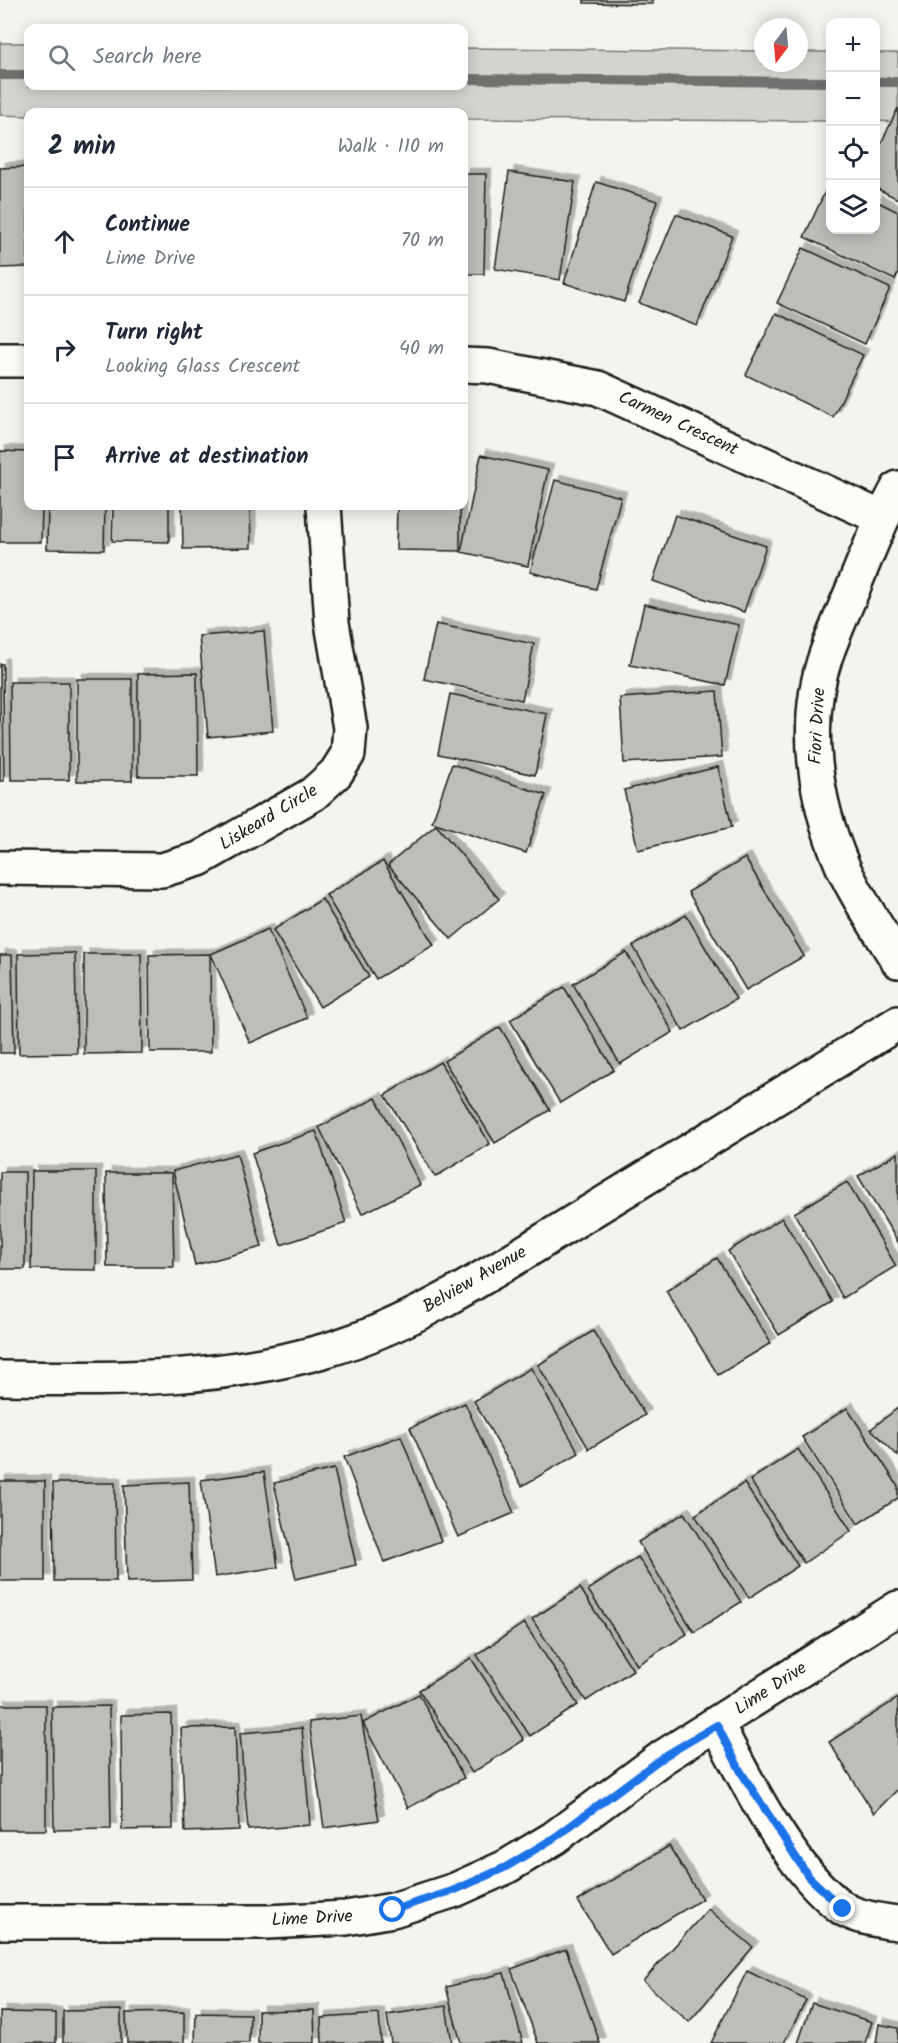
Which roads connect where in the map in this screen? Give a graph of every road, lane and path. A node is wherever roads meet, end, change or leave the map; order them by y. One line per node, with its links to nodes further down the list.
1 (0, 360): 2 (street)
2 (24, 360)
3 (468, 365): 6 (street, Carmen Crescent)
4 (898, 488): 6 (street, Fiori Drive)
5 (324, 510): 7 (street, Liskeard Circle)
6 (882, 518): 8 (street, Fiori Drive)
7 (0, 868)
8 (898, 961)
9 (898, 1023): 10 (street, Belview Avenue)
10 (0, 1378)
11 (898, 1608): 12 (street, Lime Drive)
12 (717, 1725): 13 (street, Lime Drive); 14 (street)
13 (0, 1922)
14 (898, 1923)

